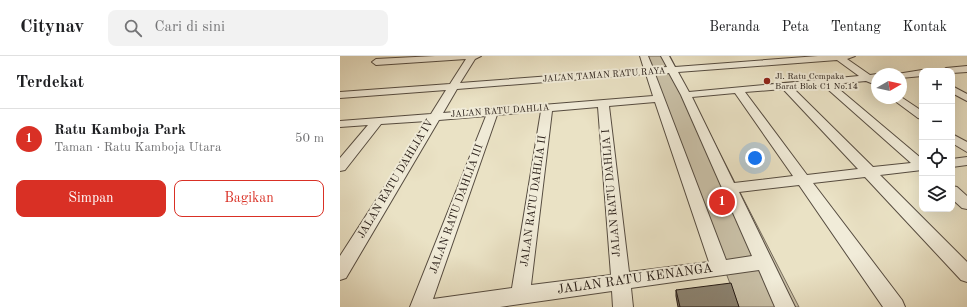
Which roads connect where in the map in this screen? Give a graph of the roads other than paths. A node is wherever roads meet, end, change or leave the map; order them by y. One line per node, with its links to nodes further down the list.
1 (380, 56): 2 (street)
2 (472, 56): 3 (street); 19 (street)
3 (477, 56)
4 (644, 56): 10 (street)
5 (665, 56): 9 (street)
6 (779, 56): 9 (street, JALAN TAMAN RATU RAYA)
7 (838, 56): 8 (street, JALAN TAMAN RATU RAYA); 9 (street, JALAN TAMAN RATU RAYA); 16 (street)
8 (850, 56): 14 (street)
9 (672, 68): 10 (street, JALAN TAMAN RATU RAYA); 25 (street)
10 (649, 69): 19 (street, JALAN TAMAN RATU RAYA); 28 (street)
11 (967, 69): 12 (street)
12 (955, 70)
13 (919, 73): 15 (street)
14 (871, 74)
15 (907, 74)
16 (871, 75)
17 (871, 77): 18 (street)
18 (825, 82): 20 (street); 43 (street)
19 (456, 83): 21 (street, JALAN TAMAN RATU RAYA); 24 (street, JALAN TAMAN RATU RAYA); 35 (street, JALAN RATU DAHLIA IV)
20 (786, 86): 22 (street); 47 (street)
21 (340, 88)
22 (738, 90): 25 (street); 48 (street)
23 (955, 90): 26 (street)
24 (340, 95)
25 (686, 95): 49 (street)
26 (966, 96)
27 (907, 97): 31 (street)
28 (660, 99): 29 (street, JALAN RATU DAHLIA); 53 (street)
29 (603, 103): 32 (street, JALAN RATU DAHLIA); 56 (street, JALAN RATU DAHLIA I)
30 (905, 104): 34 (street)
31 (919, 105)
32 (547, 108): 33 (street, JALAN RATU DAHLIA); 57 (street, JALAN RATU DAHLIA II)
33 (493, 112): 35 (street, JALAN RATU DAHLIA); 58 (street, JALAN RATU DAHLIA III)
34 (919, 114)
35 (434, 116): 36 (street, JALAN RATU DAHLIA); 54 (street, JALAN RATU DAHLIA IV)
36 (378, 121): 37 (street, JALAN RATU DAHLIA); 46 (street)
37 (340, 124)
38 (955, 130): 39 (street)
39 (967, 138)
40 (955, 140): 41 (street)
41 (967, 148)
42 (967, 161): 44 (street)
43 (919, 163)
44 (955, 163)
45 (919, 166): 47 (street)
46 (340, 167)
47 (869, 172): 48 (street); 55 (street)
48 (803, 180): 49 (street); 62 (street)
49 (729, 188): 52 (street)
50 (955, 194): 51 (street)
51 (967, 204)
52 (764, 262): 53 (street, JALAN RATU KENANGA); 61 (street)
53 (720, 268): 56 (street, JALAN RATU KENANGA)
54 (340, 272)
55 (967, 274)
56 (620, 281): 57 (street, JALAN RATU KENANGA); 60 (street, JALAN RATU DAHLIA I)
57 (520, 295): 59 (street, JALAN RATU KENANGA)
58 (420, 307)
59 (435, 307)
60 (623, 307)
61 (785, 307)
62 (895, 307)

